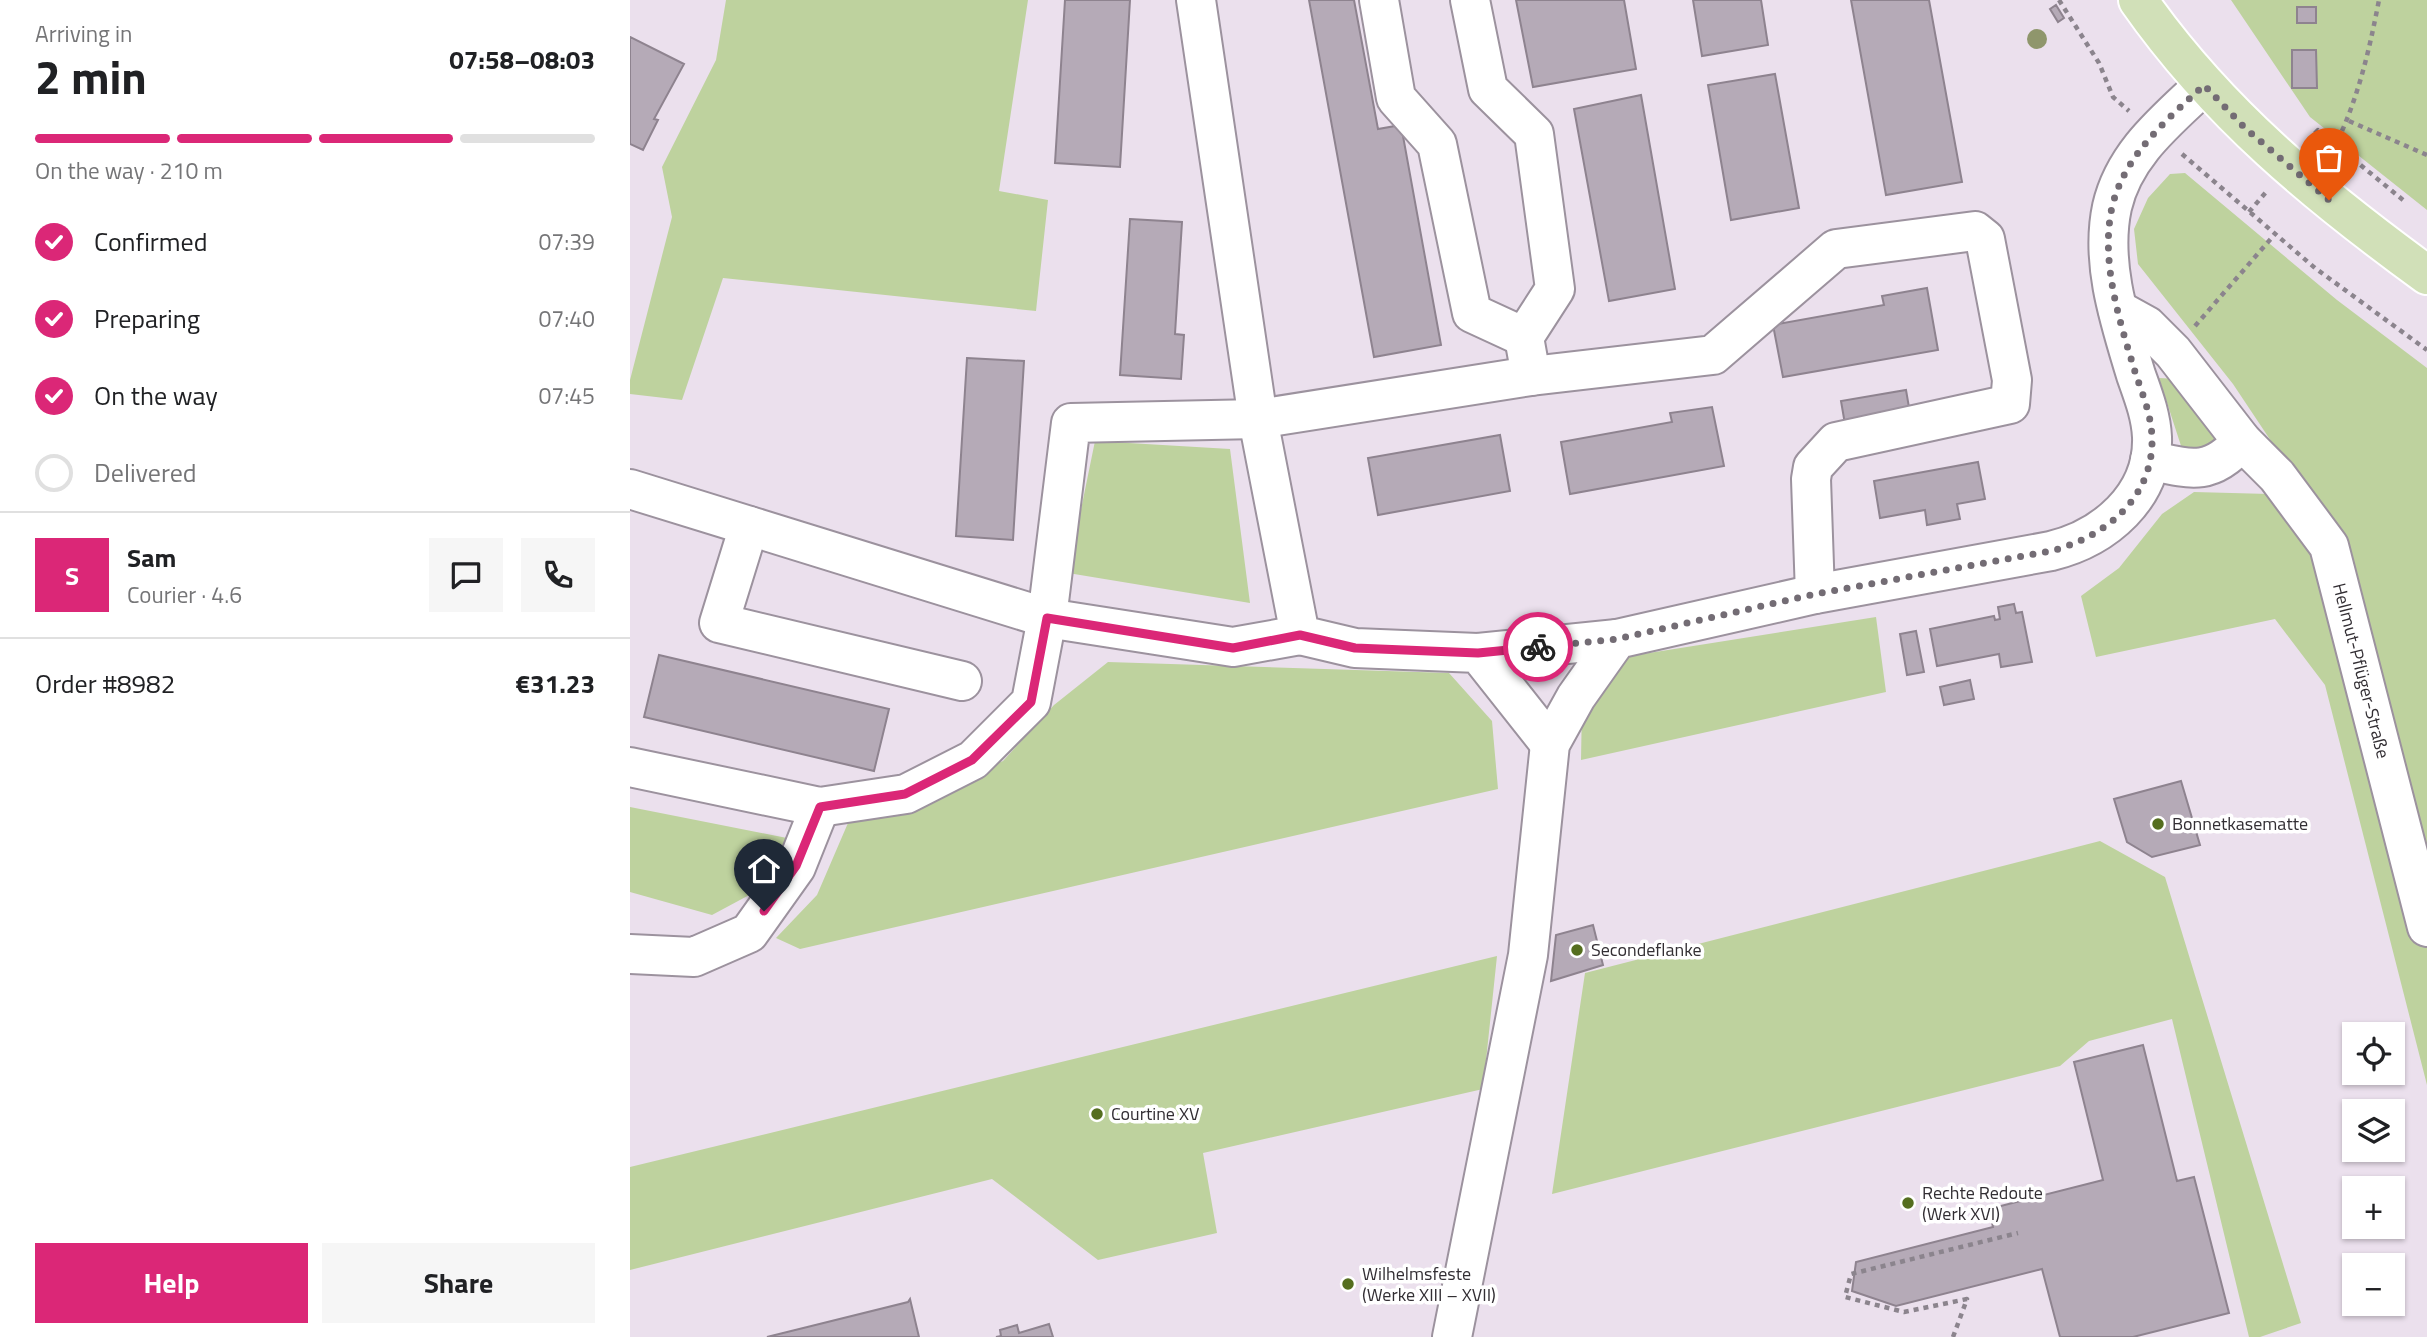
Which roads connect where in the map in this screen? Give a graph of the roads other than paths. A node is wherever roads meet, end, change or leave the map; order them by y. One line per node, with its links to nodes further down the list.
1 (1196, 0): 10 (street)
2 (1380, 0): 8 (street)
3 (1470, 0): 8 (street)
4 (2138, 0): 5 (main road)
5 (2204, 85): 6 (main road); 7 (street)
6 (2427, 275)
7 (2118, 310): 11 (street, Hellmut-Pflüger-Straße); 12 (street)
8 (1524, 337): 9 (street)
9 (1531, 376): 10 (street); 15 (street)
10 (1258, 419): 16 (street); 17 (street)
11 (2242, 441): 12 (street); 24 (street, Hellmut-Pflüger-Straße)
12 (2150, 460): 15 (street)
13 (630, 489): 14 (street)
14 (749, 526): 16 (street); 20 (street)
15 (1815, 594): 18 (street)
16 (1047, 618): 17 (street); 23 (street)
17 (1300, 635): 19 (street)
18 (1617, 639): 19 (street); 21 (street)
19 (1478, 653): 21 (street)
20 (962, 681)
21 (1550, 744): 26 (street)
22 (630, 767): 23 (street)
23 (820, 807): 25 (street)
24 (2427, 926)
25 (630, 954)
26 (1452, 1337)

